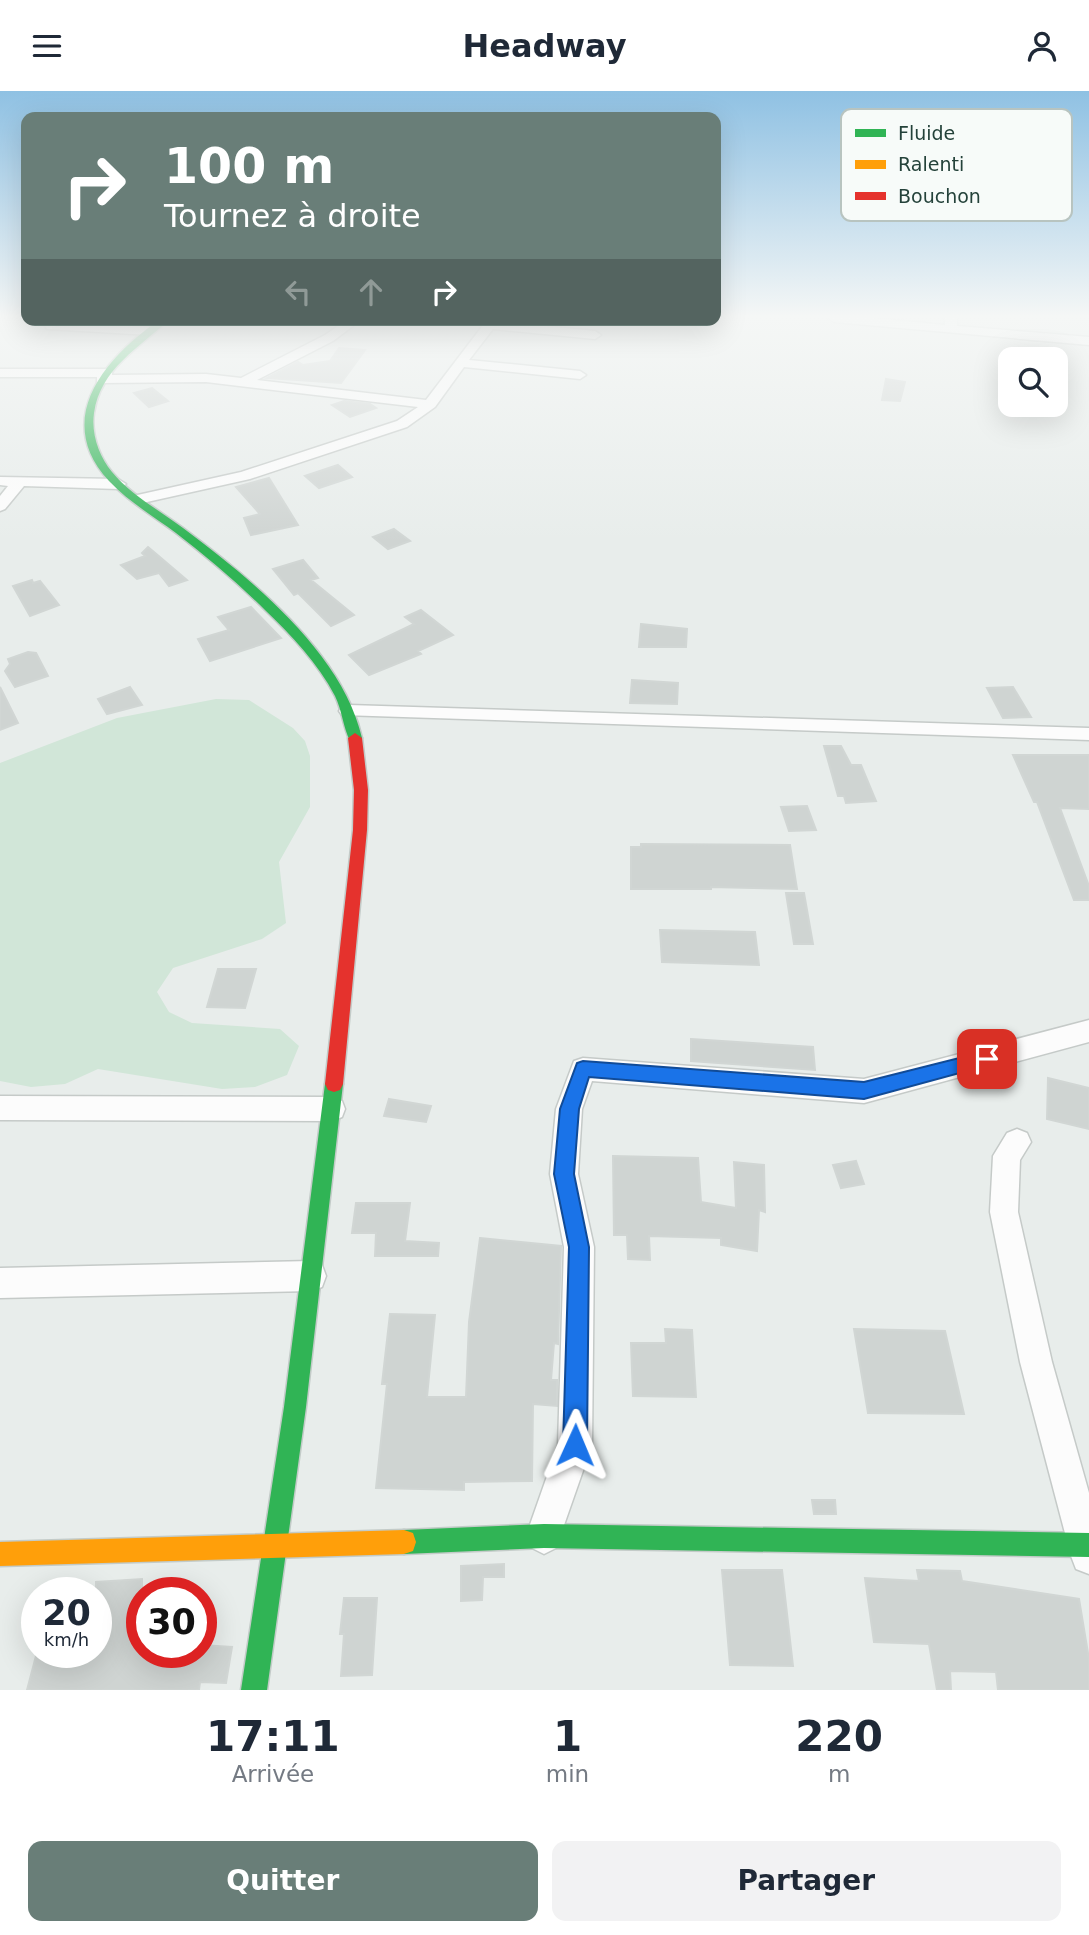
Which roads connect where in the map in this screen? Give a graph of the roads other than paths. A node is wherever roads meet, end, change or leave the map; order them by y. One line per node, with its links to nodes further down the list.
1 (99, 393): 7 (main road)
2 (333, 393): 4 (street)
3 (439, 393): 4 (street)
4 (430, 404): 8 (street)
5 (0, 481): 6 (street)
6 (20, 481): 7 (street); 9 (street)
7 (118, 484): 8 (main road)
8 (138, 499): 10 (main road)
9 (0, 506)
10 (349, 711): 11 (street); 14 (main road)
11 (1089, 734)
12 (1089, 1031): 18 (street)
13 (0, 1108): 14 (street)
14 (332, 1109): 16 (main road)
15 (1017, 1142): 20 (street)
16 (311, 1276): 17 (street); 19 (main road)
17 (0, 1283)
18 (544, 1536): 19 (main road); 20 (main road)
19 (277, 1548): 21 (main road); 22 (main road)
20 (1088, 1549)
21 (0, 1554)
22 (254, 1690)

